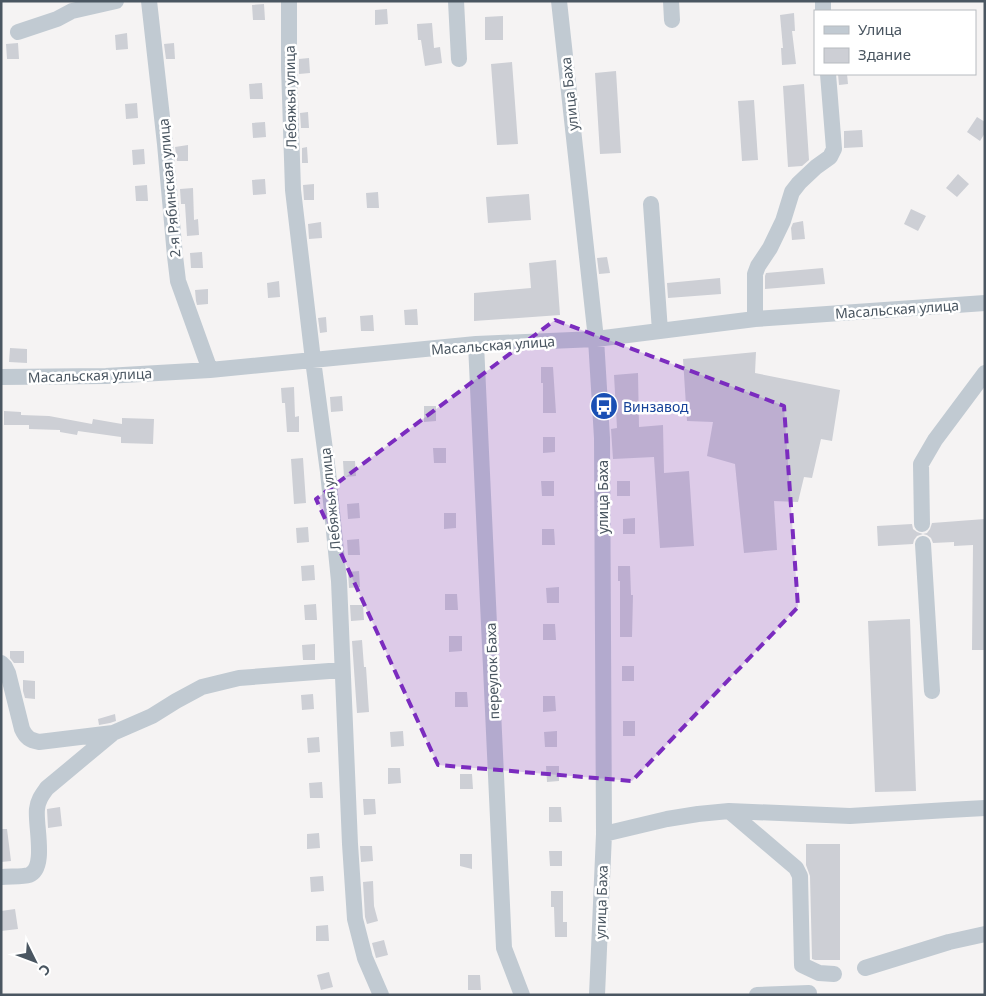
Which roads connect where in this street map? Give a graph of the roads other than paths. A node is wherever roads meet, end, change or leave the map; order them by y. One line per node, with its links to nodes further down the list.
1 (116, 1): 8 (street)
2 (149, 1): 18 (street, 2-я Рябинская улица)
3 (289, 1): 17 (street, Лебяжья улица)
4 (456, 1): 9 (street)
5 (559, 1): 15 (street, улица Баха)
6 (671, 1): 7 (street)
7 (672, 20)
8 (18, 32)
9 (458, 59)
10 (828, 75): 13 (street)
11 (651, 204): 14 (street)
12 (985, 303): 13 (street, Масальская улица)
13 (755, 319): 14 (street, Масальская улица)
14 (660, 331): 15 (street, Масальская улица)
15 (596, 339): 16 (street, Масальская улица); 29 (street, улица Баха)
16 (476, 344): 17 (street, Масальская улица); 36 (street, переулок Баха)
17 (313, 360): 18 (street, Масальская улица); 24 (street, Лебяжья улица)
18 (210, 370): 20 (street, Масальская улица)
19 (985, 373): 21 (street)
20 (1, 377)
21 (922, 524)
22 (923, 544): 25 (street)
23 (1, 664): 26 (street)
24 (342, 670): 26 (street); 35 (street, Лебяжья улица)
25 (932, 691)
26 (113, 733): 30 (street)
27 (985, 808): 28 (street)
28 (729, 811): 29 (street); 33 (street)
29 (604, 834): 37 (street, улица Баха)
30 (1, 877)
31 (985, 934): 32 (street)
32 (865, 968)
33 (834, 974)
34 (809, 993): 38 (street)
35 (381, 995)
36 (522, 995)
37 (597, 995)
38 (757, 995)

